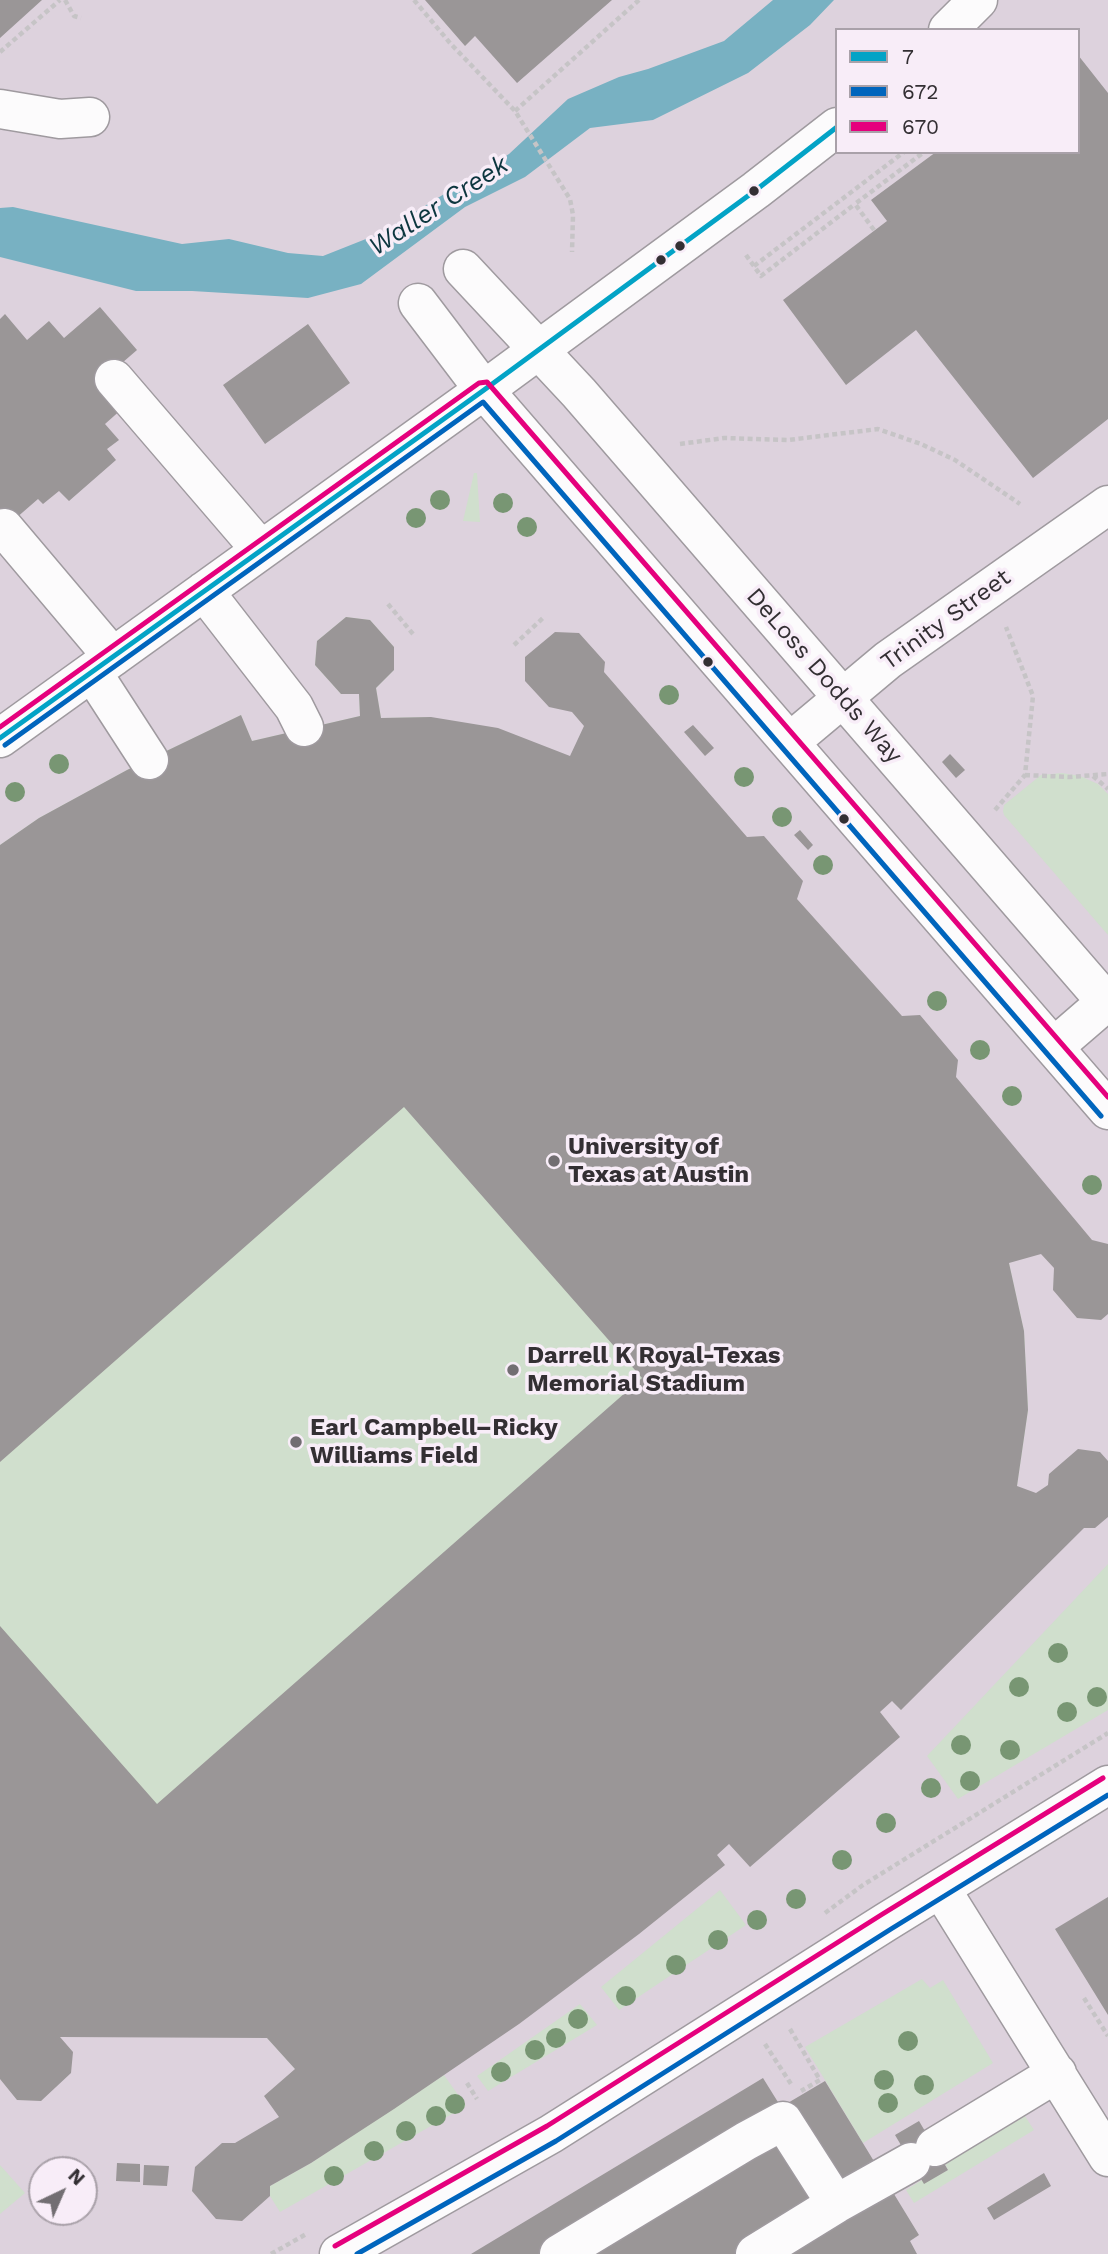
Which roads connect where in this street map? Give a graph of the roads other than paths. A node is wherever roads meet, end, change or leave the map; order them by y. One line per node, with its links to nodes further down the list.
1 (978, 0): 2 (street)
2 (950, 28)
3 (0, 109): 4 (street)
4 (90, 117)
5 (835, 130): 8 (street)
6 (463, 269): 8 (street, DeLoss Dodds Way)
7 (418, 303): 10 (street)
8 (540, 349): 10 (street); 16 (street, DeLoss Dodds Way)
9 (114, 379): 13 (street)
10 (484, 390): 13 (street); 19 (street)
11 (1108, 505): 16 (street, Trinity Street)
12 (4, 528): 15 (street)
13 (261, 550): 14 (street)
14 (204, 591): 15 (street); 17 (street)
15 (102, 664): 18 (street); 20 (street)
16 (843, 697): 19 (street, Trinity Street); 21 (street, DeLoss Dodds Way)
17 (304, 727)
18 (0, 738)
19 (790, 742): 22 (street)
20 (149, 760)
21 (1107, 1003): 22 (street)
22 (1054, 1047): 23 (street)
23 (1108, 1110)
24 (1108, 1786): 25 (street)
25 (941, 1889): 26 (street); 29 (street)
26 (1057, 2073): 27 (street); 28 (street)
27 (1108, 2157)
28 (836, 2204): 30 (street); 31 (street)
29 (339, 2254)
30 (559, 2254)
31 (755, 2254)

